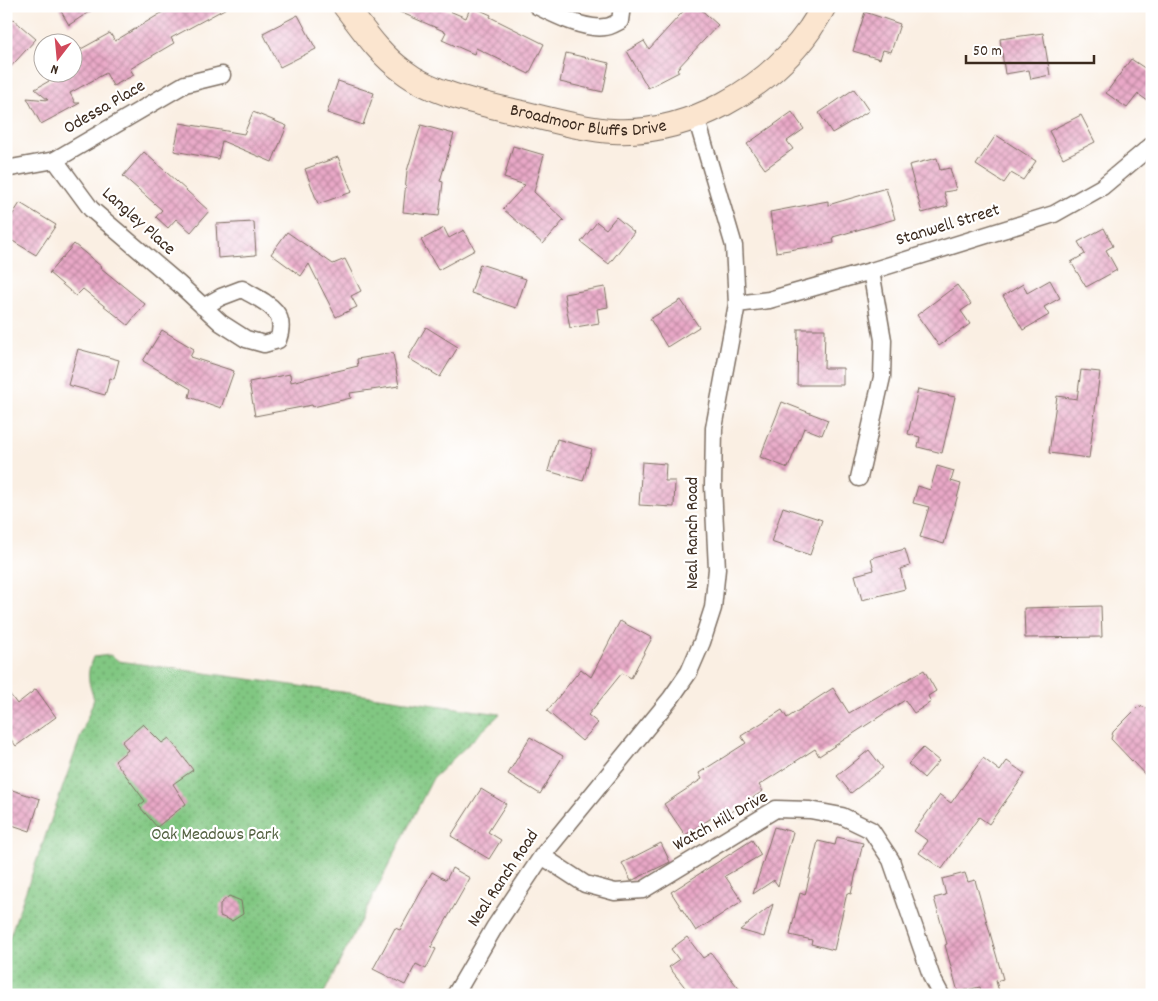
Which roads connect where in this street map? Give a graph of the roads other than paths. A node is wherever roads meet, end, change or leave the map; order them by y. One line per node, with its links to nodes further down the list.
1 (345, 6): 6 (street, Broadmoor Bluffs Drive)
2 (538, 6): 3 (street)
3 (622, 6)
4 (824, 6): 6 (street, Broadmoor Bluffs Drive)
5 (222, 75): 8 (street, Odessa Place)
6 (696, 117): 11 (street, Neal Ranch Road)
7 (1152, 145): 10 (street, Stanwell Street)
8 (55, 160): 9 (street, Odessa Place); 12 (street, Langley Place)
9 (6, 168)
10 (871, 271): 11 (street, Stanwell Street); 13 (street)
11 (737, 304): 14 (street, Neal Ranch Road)
12 (203, 306)
13 (859, 478)
14 (542, 856): 15 (street, Neal Ranch Road); 16 (street, Watch Hill Drive)
15 (455, 995)
16 (941, 995)

